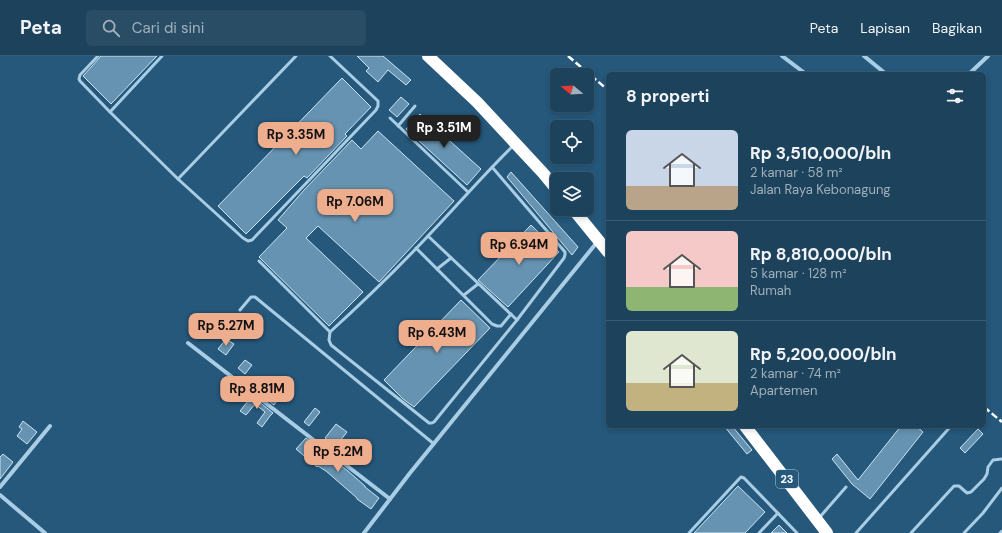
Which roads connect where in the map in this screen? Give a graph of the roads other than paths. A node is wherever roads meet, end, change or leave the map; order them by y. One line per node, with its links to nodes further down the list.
1 (98, 56): 13 (lane)
2 (162, 56): 13 (lane)
3 (296, 56): 18 (lane)
4 (330, 56): 18 (lane)
5 (428, 56): 16 (highway)
6 (782, 56): 9 (street)
7 (864, 56): 10 (street)
8 (988, 56): 11 (street)
9 (803, 72)
10 (884, 72)
11 (971, 72)
12 (415, 106): 15 (lane)
13 (110, 112): 18 (lane)
14 (390, 118): 15 (lane)
15 (398, 126): 20 (lane)
16 (516, 143): 17 (lane); 19 (highway)
17 (492, 167): 20 (lane); 32 (lane)
18 (178, 179)
19 (550, 182)
20 (468, 192): 22 (lane)
21 (579, 216): 23 (highway)
22 (428, 236): 24 (lane); 25 (lane)
23 (604, 245): 38 (street)
24 (416, 248): 27 (lane); 33 (lane)
25 (451, 258): 27 (lane); 28 (lane)
26 (259, 261): 33 (lane)
27 (437, 269): 29 (lane)
28 (478, 284): 29 (lane); 31 (lane)
29 (464, 295): 31 (lane)
30 (240, 310): 38 (lane)
31 (511, 314): 32 (lane)
32 (517, 320): 33 (lane)
33 (330, 332)
34 (188, 342): 44 (street)
35 (50, 426): 40 (street)
36 (747, 428): 46 (highway, 23)
37 (949, 428): 54 (lane)
38 (434, 444): 44 (street)
39 (1002, 459): 55 (lane)
40 (0, 487)
41 (846, 487): 46 (lane)
42 (1002, 488): 56 (lane)
43 (0, 495): 48 (street)
44 (390, 499): 49 (street)
45 (778, 513): 50 (lane); 51 (lane); 52 (lane)
46 (818, 520): 53 (highway, 23)
47 (1002, 531): 57 (lane)
48 (45, 533)
49 (364, 533)
50 (689, 533)
51 (759, 533)
52 (797, 533)
53 (827, 533)
54 (856, 533)
55 (911, 533)
56 (964, 533)
57 (1000, 533)

